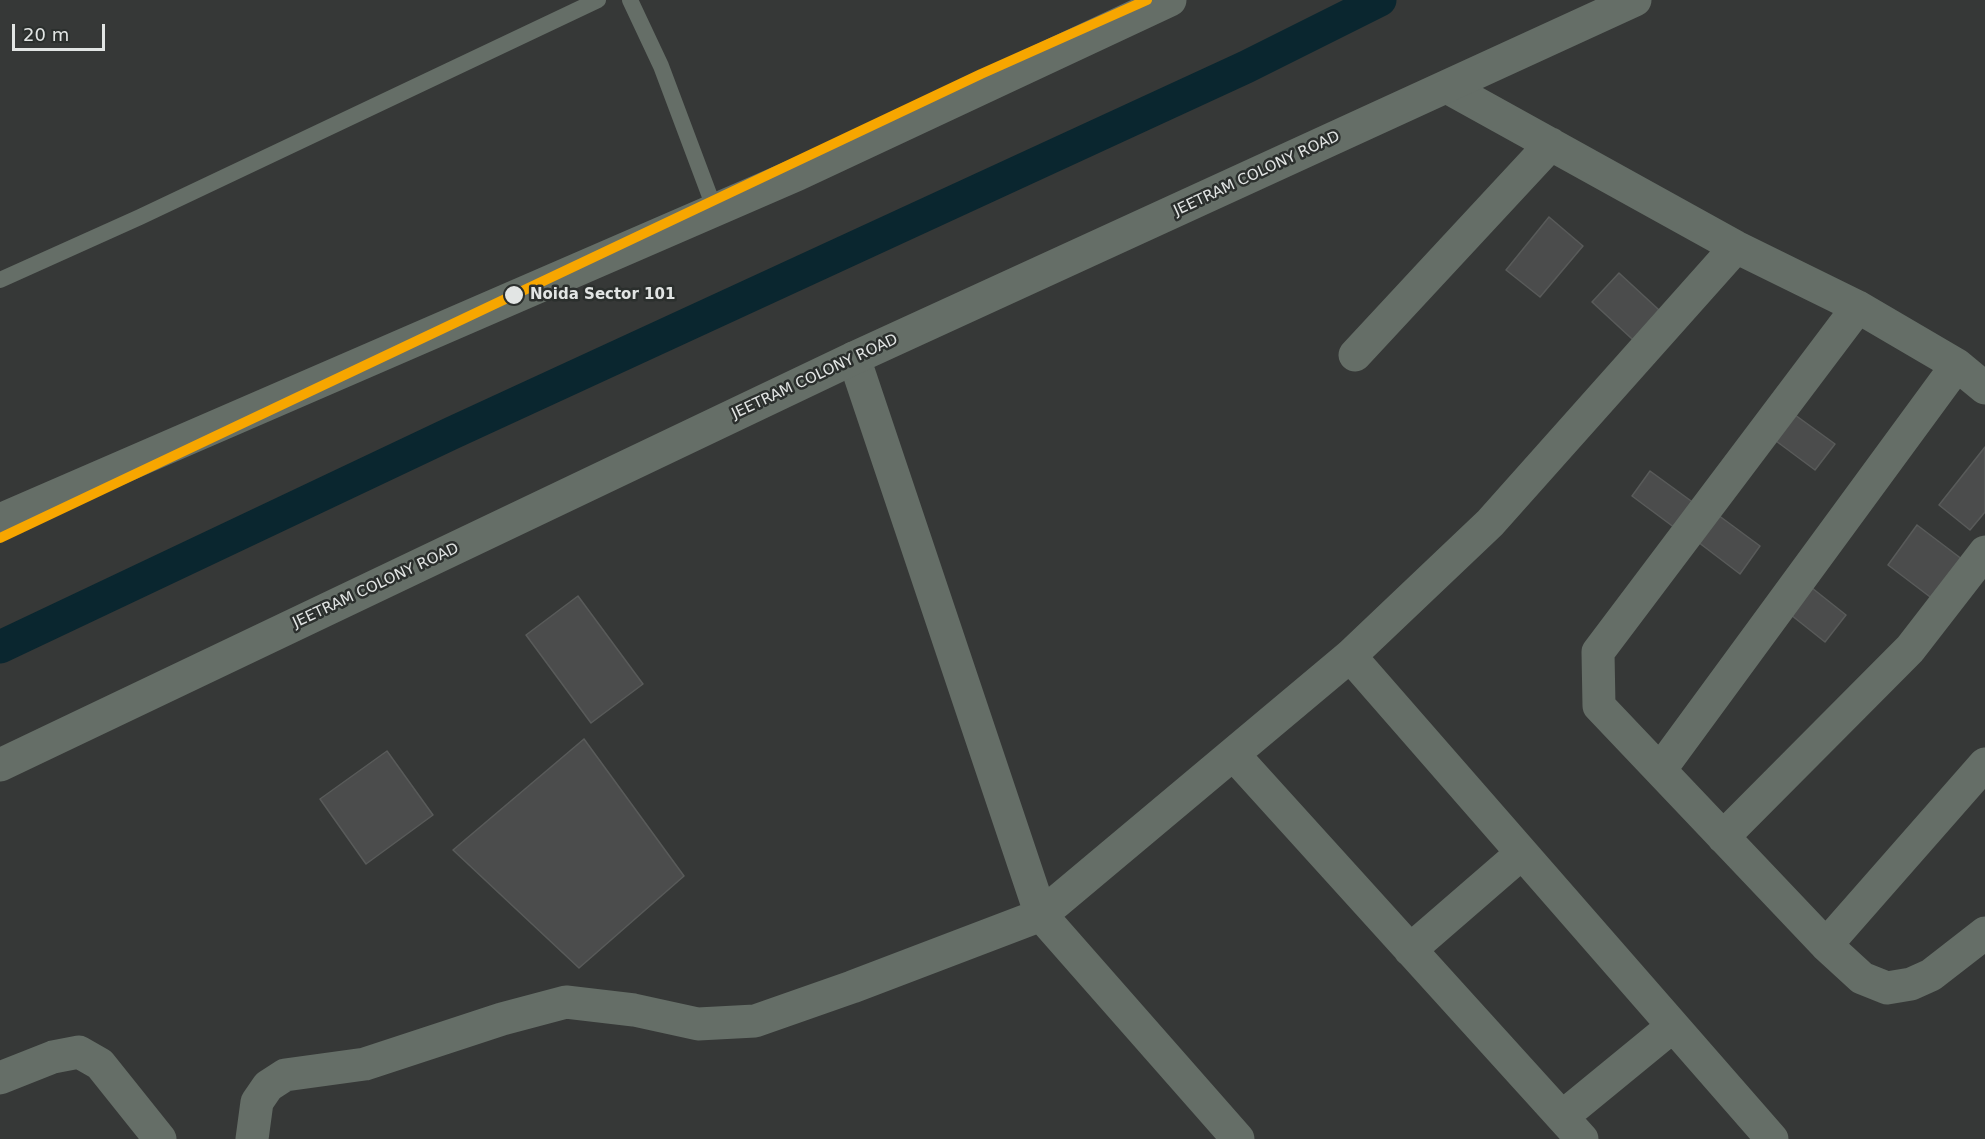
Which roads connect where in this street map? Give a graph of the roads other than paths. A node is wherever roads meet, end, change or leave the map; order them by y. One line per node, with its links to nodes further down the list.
1 (598, 0): 9 (lane)
2 (630, 0): 7 (lane)
3 (1170, 0): 7 (street)
4 (1635, 0): 5 (street, JEETRAM COLONY ROAD)
5 (1447, 87): 6 (street); 12 (street, JEETRAM COLONY ROAD)
6 (1551, 144): 8 (street); 11 (street)
7 (715, 210): 15 (street)
8 (1736, 247): 10 (street); 17 (street)
9 (0, 280)
10 (1858, 307): 13 (street); 21 (street)
11 (1355, 355)
12 (854, 358): 20 (street, JEETRAM COLONY ROAD); 24 (street)
13 (1957, 365): 14 (street); 21 (street)
14 (1985, 388)
15 (0, 520)
16 (1985, 552): 22 (street)
17 (1350, 656): 18 (street); 23 (street)
18 (1233, 754): 24 (street); 27 (street)
19 (1985, 764): 26 (street)
20 (0, 765)
21 (1660, 770): 22 (street)
22 (1723, 837): 26 (street)
23 (1522, 853): 27 (street); 28 (street)
24 (1041, 915): 32 (street); 33 (street)
25 (1985, 933): 26 (street)
26 (1826, 945)
27 (1410, 950): 30 (street)
28 (1673, 1026): 30 (street); 34 (street)
29 (0, 1078): 31 (street)
30 (1572, 1128)
31 (160, 1139)
32 (252, 1139)
33 (1238, 1139)
34 (1772, 1139)

